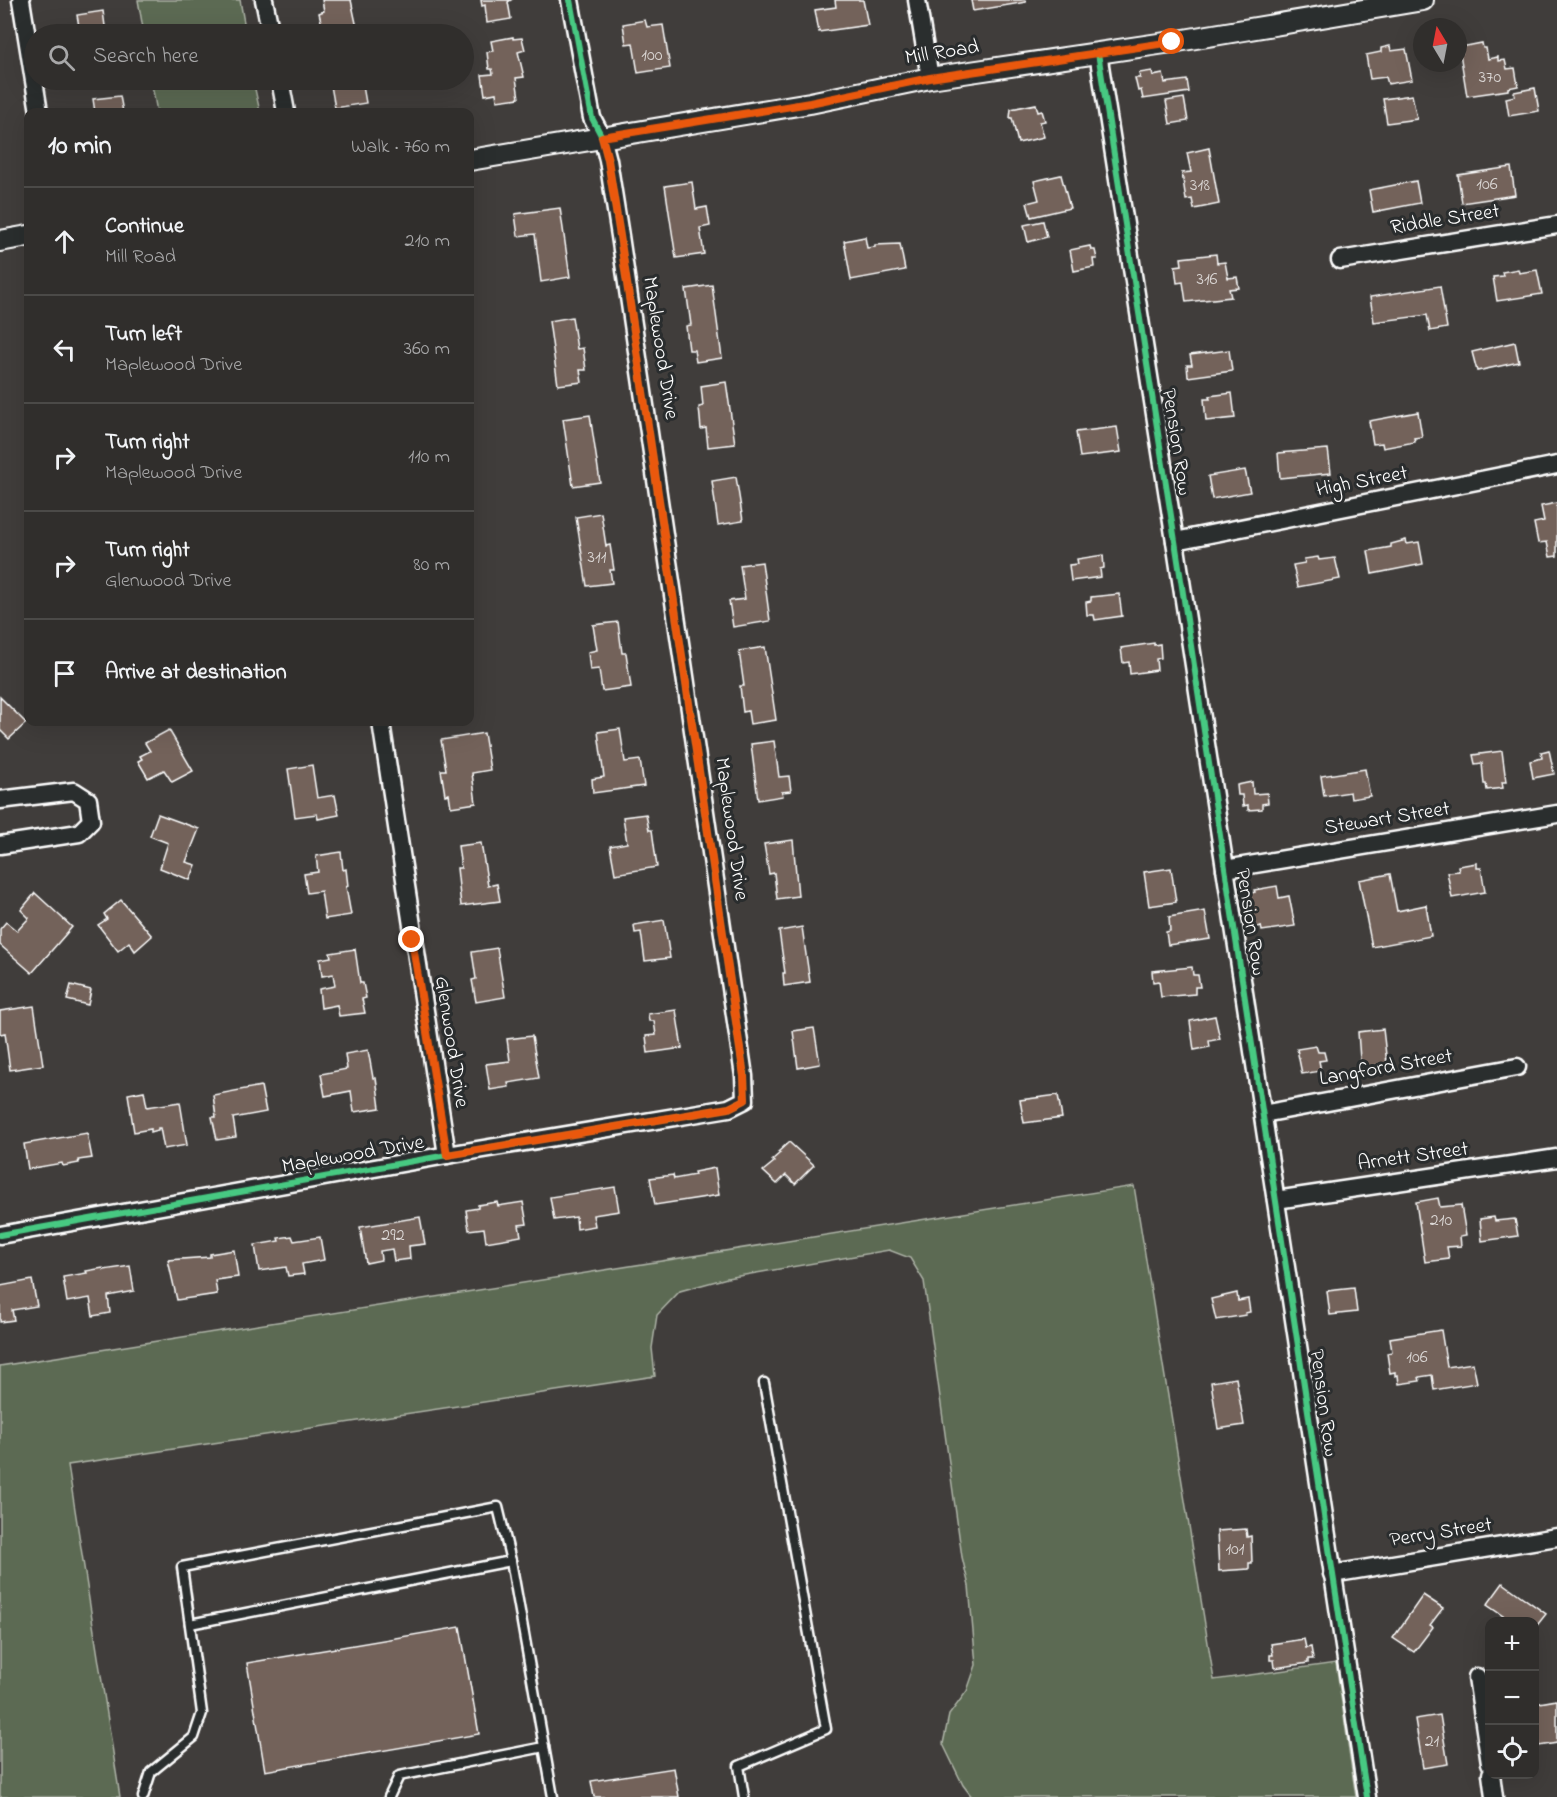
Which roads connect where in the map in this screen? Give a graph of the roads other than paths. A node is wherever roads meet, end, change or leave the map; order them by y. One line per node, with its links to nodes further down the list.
1 (21, 0): 6 (street)
2 (264, 0): 7 (street)
3 (570, 0): 14 (street)
4 (917, 0): 9 (street)
5 (1423, 0): 8 (street, Mill Road)
6 (25, 24)
7 (269, 24)
8 (1098, 53): 9 (street, Mill Road); 21 (street, Pension Row)
9 (930, 78): 14 (street, Mill Road)
10 (35, 90): 12 (street)
11 (282, 90): 13 (street)
12 (38, 108)
13 (285, 108)
14 (602, 137): 15 (street, Mill Road); 29 (street, Maplewood Drive)
15 (474, 159)
16 (1557, 225): 19 (street, Riddle Street)
17 (24, 237): 18 (street)
18 (0, 241)
19 (1340, 260)
20 (1557, 465): 21 (street, High Street)
21 (1175, 541): 26 (street, Pension Row)
22 (382, 726): 29 (street, Glenwood Drive)
23 (0, 800): 25 (street)
24 (1557, 814): 26 (street, Stewart Street)
25 (0, 845)
26 (1224, 868): 28 (street, Pension Row)
27 (1517, 1067): 28 (street, Langford Street)
28 (1263, 1114): 31 (street, Pension Row)
29 (447, 1155): 32 (street, Maplewood Drive)
30 (1557, 1158): 31 (street, Arnett Street)
31 (1276, 1200): 36 (street, Pension Row)
32 (0, 1234)
33 (764, 1383): 45 (lane)
34 (1557, 1537): 36 (street, Perry Street)
35 (511, 1561): 37 (lane); 37 (lane); 40 (lane)
36 (1332, 1574): 46 (street, Pension Row)
37 (189, 1624): 42 (lane)
38 (1477, 1677): 39 (street)
39 (1485, 1730)
40 (544, 1747): 43 (lane); 44 (lane)
41 (1492, 1779): 47 (street)
42 (143, 1797)
43 (389, 1797)
44 (553, 1797)
45 (744, 1797)
46 (1367, 1797)
47 (1494, 1797)

